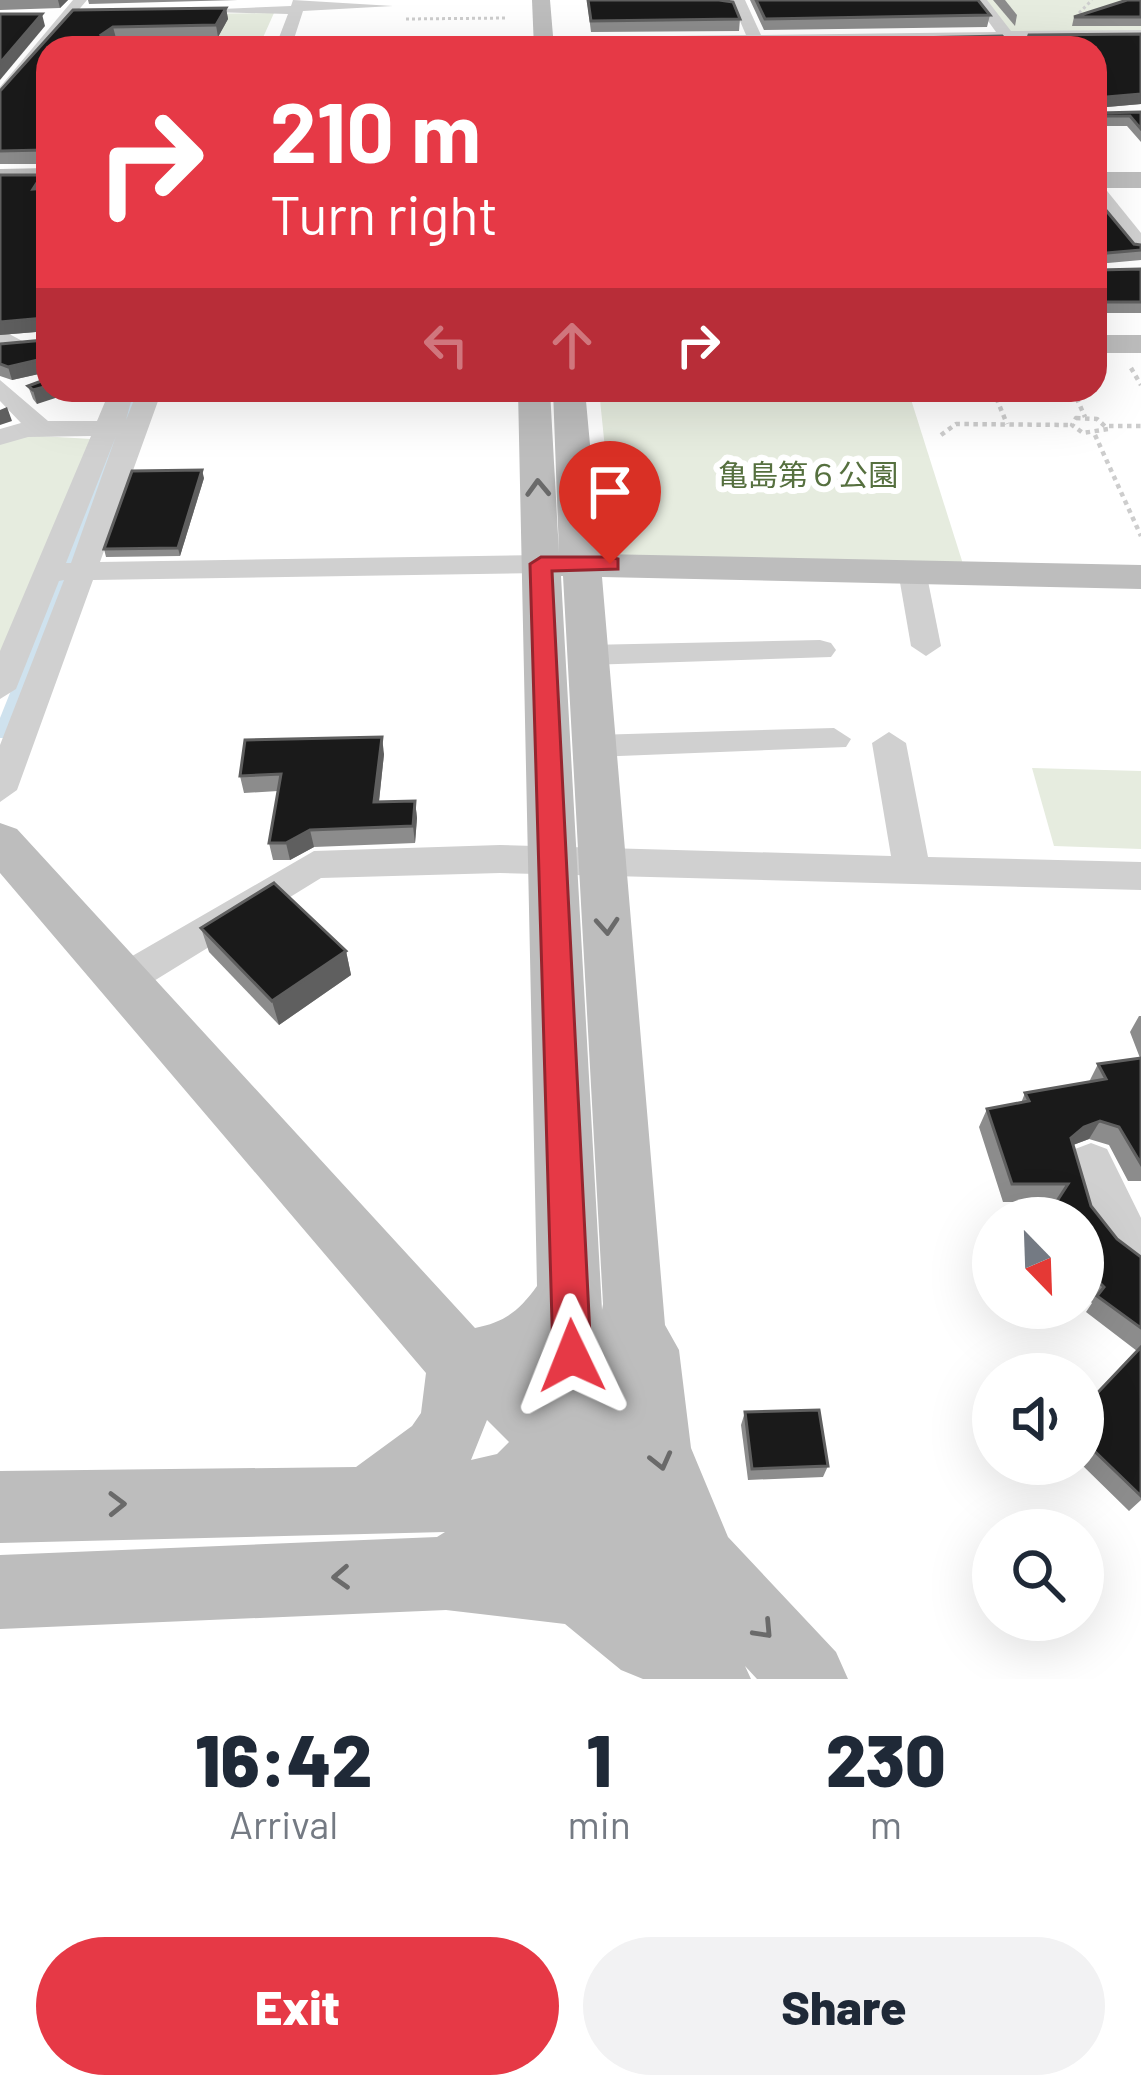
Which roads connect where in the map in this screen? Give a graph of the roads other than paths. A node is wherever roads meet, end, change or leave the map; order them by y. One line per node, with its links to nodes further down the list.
1 (522, 0): 16 (street)
2 (541, 0): 17 (street)
3 (964, 0): 20 (street)
4 (980, 0): 21 (street)
5 (739, 3): 6 (street); 18 (street)
6 (716, 5)
7 (386, 6): 8 (street)
8 (291, 7): 10 (street); 15 (street)
9 (77, 10): 11 (street); 14 (street)
10 (158, 12)
11 (45, 17)
12 (792, 20): 19 (street)
13 (1141, 34): 22 (street)
14 (55, 36)
15 (272, 36)
16 (532, 36)
17 (536, 36)
18 (753, 36)
19 (801, 36)
20 (998, 36)
21 (1000, 36)
22 (1095, 36)
23 (36, 49): 24 (street)
24 (20, 50)
25 (36, 57): 27 (street)
26 (36, 79): 27 (street)
27 (6, 88)
28 (1141, 167): 31 (street)
29 (0, 176): 30 (street)
30 (36, 176)
31 (1112, 179): 34 (street); 35 (street)
32 (0, 189): 33 (street)
33 (36, 189)
34 (1141, 216)
35 (1141, 248)
36 (5, 342): 37 (street)
37 (36, 342)
38 (1107, 348): 39 (street)
39 (1136, 356)
40 (11, 384): 45 (street)
41 (122, 402): 46 (street)
42 (141, 402): 46 (street)
43 (536, 402): 48 (street, one-way to 43)
44 (568, 402): 48 (street)
45 (40, 428): 46 (street); 47 (street)
46 (122, 428): 50 (street)
47 (0, 437)
48 (561, 564): 49 (street); 50 (street); 54 (street); 61 (street)
49 (912, 571): 51 (street); 52 (street)
50 (66, 572): 55 (street); 59 (street)
51 (1141, 577)
52 (926, 646)
53 (820, 650): 54 (street)
54 (587, 655): 58 (street)
55 (0, 689)
56 (834, 739): 58 (street)
57 (889, 743): 62 (street)
58 (594, 746): 61 (street)
59 (0, 790)
60 (0, 842): 64 (street)
61 (578, 860): 62 (street); 64 (street); 67 (street); 68 (street, one-way to 68)
62 (912, 868): 63 (street)
63 (1141, 876)
64 (122, 981): 69 (street)
65 (1091, 1163): 66 (street)
66 (1141, 1251)
67 (570, 1291): 69 (street); 70 (street)
68 (635, 1304): 70 (street); 73 (street, one-way to 73)
69 (462, 1363): 70 (street); 71 (street)
70 (559, 1469): 71 (street); 73 (street); 74 (street); 77 (street)
71 (362, 1502): 72 (street, one-way to 71)
72 (0, 1507)
73 (701, 1563): 78 (street, one-way to 78)
74 (446, 1573): 75 (street, one-way to 75); 76 (street)
75 (0, 1592)
76 (702, 1679)
77 (712, 1679)
78 (809, 1679)

